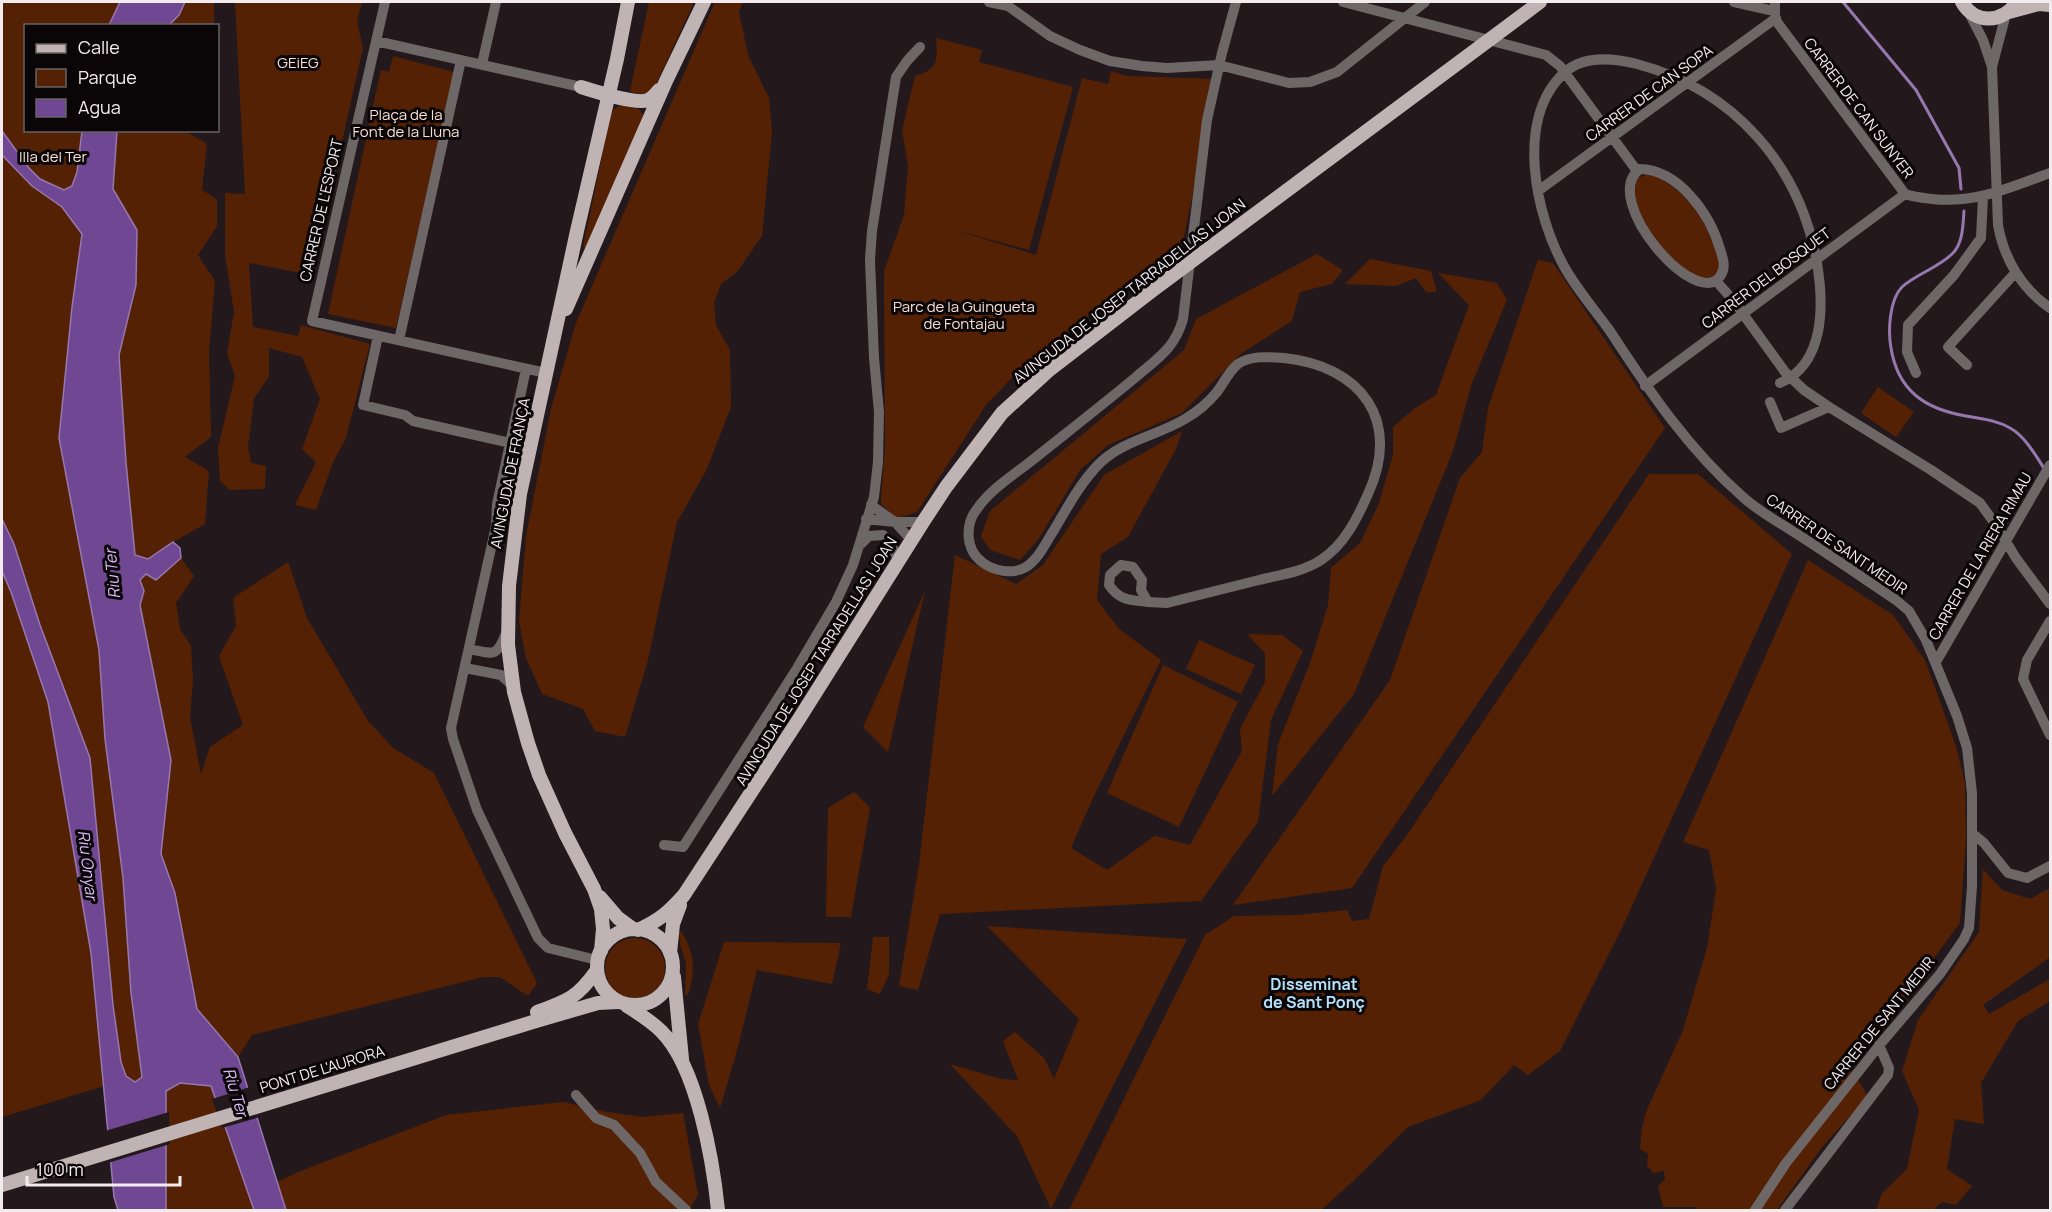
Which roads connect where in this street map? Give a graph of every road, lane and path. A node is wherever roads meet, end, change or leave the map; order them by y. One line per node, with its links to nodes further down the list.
1 (385, 2): 17 (street, CARRER DE L'ESPORT)
2 (496, 2): 22 (street)
3 (628, 2): 20 (main road, AVINGUDA DE FRANÇA)
4 (704, 2): 28 (main road, AVINGUDA DE FRANÇA)
5 (989, 2): 12 (street)
6 (1236, 2): 23 (street)
7 (1342, 2): 16 (street)
8 (1425, 2): 16 (street)
9 (1540, 2): 18 (main road, AVINGUDA DE JOSEP TARRADELLAS I JOAN)
10 (1734, 2): 15 (street)
11 (2048, 3): 14 (main road)
12 (1009, 4): 23 (street)
13 (1964, 5): 14 (main road); 24 (street)
14 (2011, 9): 24 (street)
15 (1775, 10): 29 (street, CARRER DE CAN SOPA); 38 (street, CARRER DE CAN SUNYER)
16 (1405, 18): 18 (street); 25 (street)
17 (376, 40): 21 (street); 46 (street, CARRER DE L'ESPORT)
18 (1489, 40): 26 (street); 41 (main road, AVINGUDA DE JOSEP TARRADELLAS I JOAN)
19 (920, 47): 60 (street)
20 (617, 59): 30 (main road); 31 (main road, AVINGUDA DE FRANÇA); 32 (main road)
21 (461, 60): 22 (street); 48 (street)
22 (482, 64): 30 (street)
23 (1220, 65): 25 (street); 27 (street)
24 (1992, 67): 37 (street)
25 (1231, 68): 27 (street)
26 (1564, 73): 29 (street); 33 (street); 36 (street, CARRER DE SANT MEDIR)
27 (1216, 79): 41 (street)
28 (666, 81): 32 (main road); 47 (main road, AVINGUDA DE FRANÇA)
29 (1687, 83): 33 (street, CARRER DE CAN SOPA); 40 (street)
30 (581, 87): 31 (main road)
31 (607, 95): 32 (main road); 47 (main road, AVINGUDA DE FRANÇA)
32 (634, 100)
33 (1612, 138): 34 (street); 36 (street, CARRER DE CAN SOPA)
34 (1636, 171): 43 (street); 43 (street)
35 (2050, 173): 37 (street, CARRER DE CAN SUNYER)
36 (1538, 191): 55 (street, CARRER DE SANT MEDIR)
37 (1995, 192): 39 (street, CARRER DE CAN SUNYER); 42 (street)
38 (1905, 194): 39 (street, CARRER DE CAN SUNYER); 40 (street, CARRER DEL BOSQUET)
39 (1980, 198): 51 (street)
40 (1816, 260): 45 (street, CARRER DEL BOSQUET); 53 (street)
41 (1190, 263): 63 (main road, AVINGUDA DE JOSEP TARRADELLAS I JOAN); 69 (street)
42 (2015, 273): 44 (street); 49 (street)
43 (1717, 282): 45 (street)
44 (2050, 308)
45 (1742, 315): 53 (street); 55 (street, CARRER DEL BOSQUET)
46 (378, 336): 48 (street); 58 (street)
47 (554, 336): 52 (main road, AVINGUDA DE FRANÇA)
48 (399, 340): 50 (street)
49 (1967, 365)
50 (526, 369): 52 (street); 58 (street)
51 (1916, 373)
52 (546, 374): 72 (main road, AVINGUDA DE FRANÇA)
53 (1791, 379): 54 (street); 57 (street)
54 (1780, 383)
55 (1645, 386): 74 (street, CARRER DE SANT MEDIR)
56 (1770, 402): 57 (street)
57 (1828, 407): 66 (street)
58 (511, 443): 73 (street)
59 (2050, 465): 66 (street, CARRER DE LA RIERA RIMAU)
60 (870, 505): 61 (street); 62 (street)
61 (866, 519): 62 (street); 64 (street); 67 (street)
62 (895, 522): 63 (street); 65 (street)
63 (923, 522): 65 (main road, AVINGUDA DE JOSEP TARRADELLAS I JOAN)
64 (883, 535): 65 (street); 67 (street); 68 (street)
65 (912, 541): 68 (main road, AVINGUDA DE JOSEP TARRADELLAS I JOAN)
66 (2006, 541): 70 (street); 74 (street, CARRER DE LA RIERA RIMAU)
67 (858, 547): 79 (street)
68 (899, 562): 82 (main road, AVINGUDA DE JOSEP TARRADELLAS I JOAN)
69 (1148, 602)
70 (2050, 604)
71 (2050, 621): 77 (street)
72 (508, 627): 73 (street); 76 (main road, AVINGUDA DE FRANÇA)
73 (469, 649): 75 (street)
74 (1936, 662): 78 (street, CARRER DE SANT MEDIR)
75 (465, 668): 76 (street); 85 (street)
76 (513, 686): 81 (main road, AVINGUDA DE FRANÇA)
77 (2050, 735)
78 (1972, 833): 80 (street); 89 (street, CARRER DE SANT MEDIR)
79 (664, 845)
80 (2050, 866)
81 (594, 889): 83 (main road, AVINGUDA DE FRANÇA); 85 (main road, AVINGUDA DE FRANÇA)
82 (684, 895): 83 (main road, AVINGUDA DE JOSEP TARRADELLAS I JOAN); 84 (main road, AVINGUDA DE JOSEP TARRADELLAS I JOAN)
83 (635, 929): 84 (main road); 85 (main road)
84 (670, 953): 86 (main road)
85 (598, 960): 87 (main road); 88 (main road, PONT DE L'AURORA)
86 (673, 969): 87 (main road); 90 (main road)
87 (622, 1003): 88 (main road, PONT DE L'AURORA); 90 (main road)
88 (535, 1017): 92 (main road, PONT DE L'AURORA); 93 (main road, PONT DE L'AURORA)
89 (1879, 1045): 96 (street, CARRER DE SANT MEDIR); 97 (street)
90 (682, 1061): 95 (main road)
91 (576, 1095): 94 (street)
92 (2, 1177)
93 (2, 1185)
94 (686, 1210)
95 (718, 1210)
96 (1755, 1210)
97 (1785, 1210)

